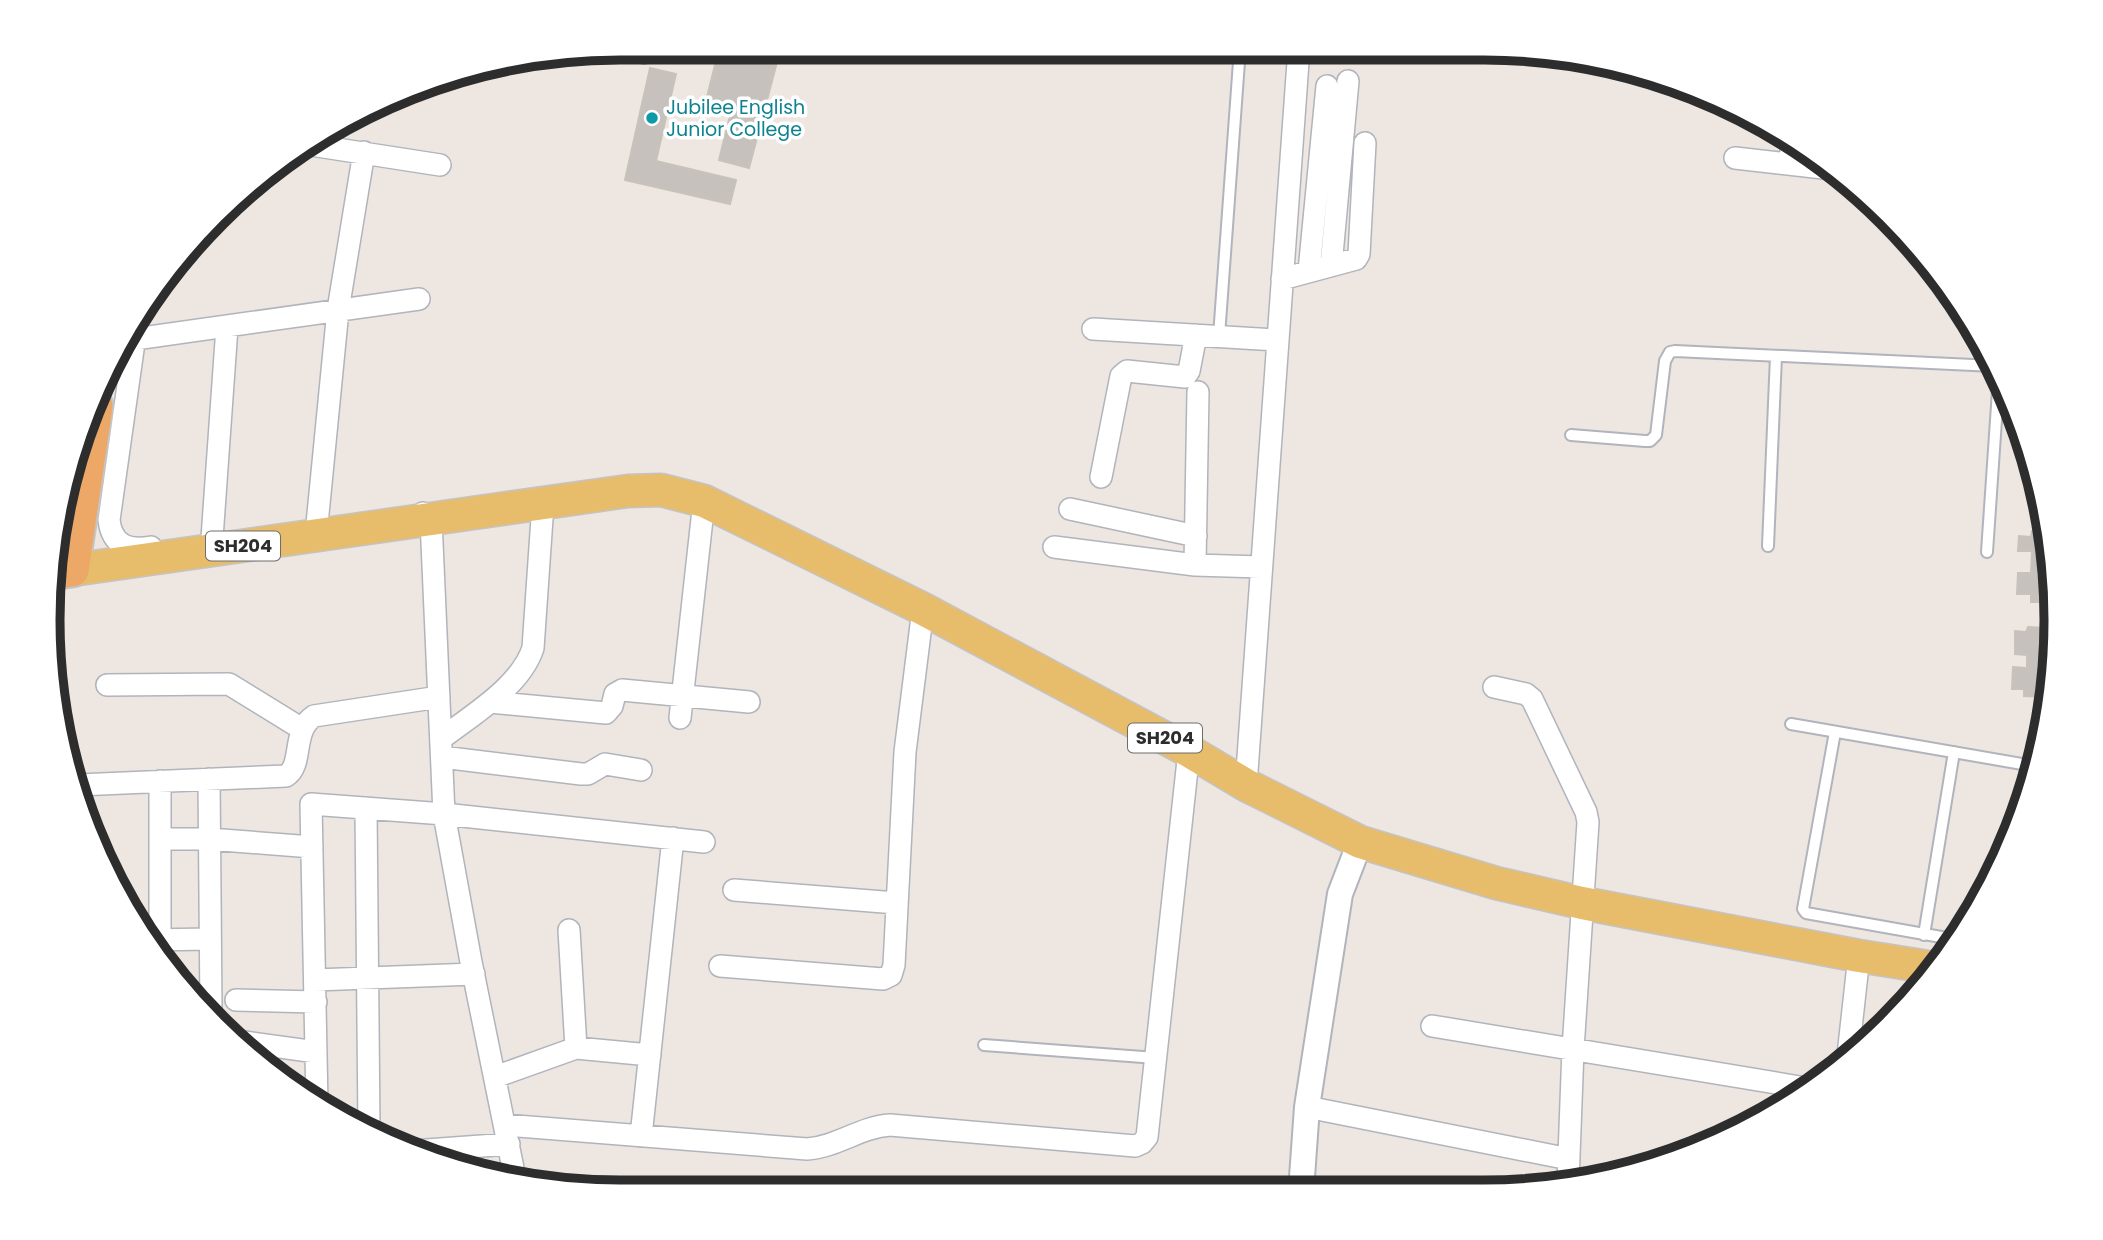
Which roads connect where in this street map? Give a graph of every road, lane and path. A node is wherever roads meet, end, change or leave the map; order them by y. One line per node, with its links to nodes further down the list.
1 (1239, 60): 21 (lane)
2 (1298, 60): 15 (street)
3 (1348, 81): 13 (street)
4 (1327, 86): 14 (street)
5 (1365, 143): 13 (street)
6 (321, 146): 7 (street)
7 (364, 152): 11 (street); 17 (street)
8 (1791, 152): 10 (street)
9 (1735, 158): 10 (street)
10 (1790, 164): 12 (street)
11 (440, 165)
12 (1812, 167)
13 (1331, 266): 14 (street)
14 (1309, 271): 15 (street)
15 (1282, 279): 24 (street)
16 (419, 299): 17 (street)
17 (338, 310): 18 (street); 36 (street)
18 (227, 327): 22 (street); 38 (street)
19 (1093, 328): 20 (street)
20 (1196, 335): 21 (street); 31 (street)
21 (1219, 336): 24 (street)
22 (135, 339)
23 (135, 340): 38 (street)
24 (1277, 340): 43 (street)
25 (1776, 356): 26 (lane); 29 (lane); 39 (lane)
26 (1982, 365)
27 (1198, 392): 37 (street)
28 (1997, 398): 41 (lane)
29 (1571, 435)
30 (90, 438): 44 (highway)
31 (1101, 478)
32 (704, 501): 33 (main road, SH204); 45 (main road, SH204); 51 (street)
33 (543, 504): 35 (main road, SH204); 49 (street)
34 (1070, 509): 37 (street)
35 (423, 521): 36 (street); 44 (main road, SH204); 48 (street)
36 (317, 524): 38 (street)
37 (1196, 536): 42 (street)
38 (212, 538)
39 (1768, 546)
40 (1054, 547): 42 (street)
41 (1987, 552)
42 (1195, 565): 43 (street)
43 (1261, 567): 64 (street)
44 (64, 571)
45 (923, 609): 56 (main road, SH204); 75 (street)
46 (107, 685): 53 (street)
47 (1494, 687): 76 (street)
48 (439, 697): 53 (street); 55 (street)
49 (490, 702): 51 (street); 55 (street)
50 (749, 702): 51 (street)
51 (681, 708)
52 (1791, 724): 54 (lane)
53 (302, 729): 60 (street)
54 (1835, 732): 57 (lane); 82 (lane)
55 (442, 747): 59 (street); 67 (street)
56 (1189, 751): 64 (main road, SH204); 100 (street)
57 (1954, 752): 58 (lane); 79 (lane)
58 (2024, 764)
59 (641, 770)
60 (290, 774): 61 (street); 65 (street)
61 (209, 779): 62 (street); 70 (street)
62 (160, 781): 63 (street); 69 (street)
63 (85, 785)
64 (1246, 785): 72 (main road, SH204)
65 (311, 804): 66 (street); 73 (street)
66 (366, 808): 67 (street); 87 (street)
67 (444, 814): 68 (street); 86 (street)
68 (673, 838): 71 (street); 99 (street)
69 (160, 839): 70 (street); 78 (street)
70 (209, 839): 73 (street); 81 (street)
71 (704, 842)
72 (1360, 842): 76 (main road, SH204); 104 (street)
73 (312, 847): 88 (street)
74 (734, 890): 75 (street)
75 (897, 903): 85 (street)
76 (1582, 903): 82 (main road, SH204); 97 (street)
77 (569, 930): 96 (street)
78 (156, 934)
79 (1924, 935): 80 (lane); 82 (lane)
80 (1944, 938)
81 (211, 939): 83 (street); 90 (street)
82 (1841, 940): 84 (main road, SH204); 95 (street)
83 (164, 945)
84 (1925, 965)
85 (720, 966)
86 (474, 974): 87 (street); 101 (street)
87 (368, 978): 88 (street); 105 (street)
88 (315, 980): 91 (street)
89 (236, 1000): 91 (street)
90 (211, 1002)
91 (316, 1002): 98 (street)
92 (1432, 1027): 97 (street)
93 (253, 1043): 98 (street)
94 (984, 1045): 100 (lane)
95 (1848, 1045)
96 (576, 1048): 99 (street); 101 (street)
97 (1573, 1049): 102 (street); 109 (street)
98 (316, 1052): 103 (street)
99 (650, 1055): 107 (street)
100 (1156, 1058): 107 (street)
101 (495, 1077): 106 (street)
102 (1794, 1086)
103 (317, 1091)
104 (1307, 1107): 109 (street); 112 (street)
105 (369, 1121)
106 (507, 1135): 107 (street); 108 (street); 110 (street)
107 (641, 1136)
108 (432, 1148)
109 (1569, 1159): 111 (street)
110 (514, 1170)
111 (1568, 1174)
112 (1302, 1180)

